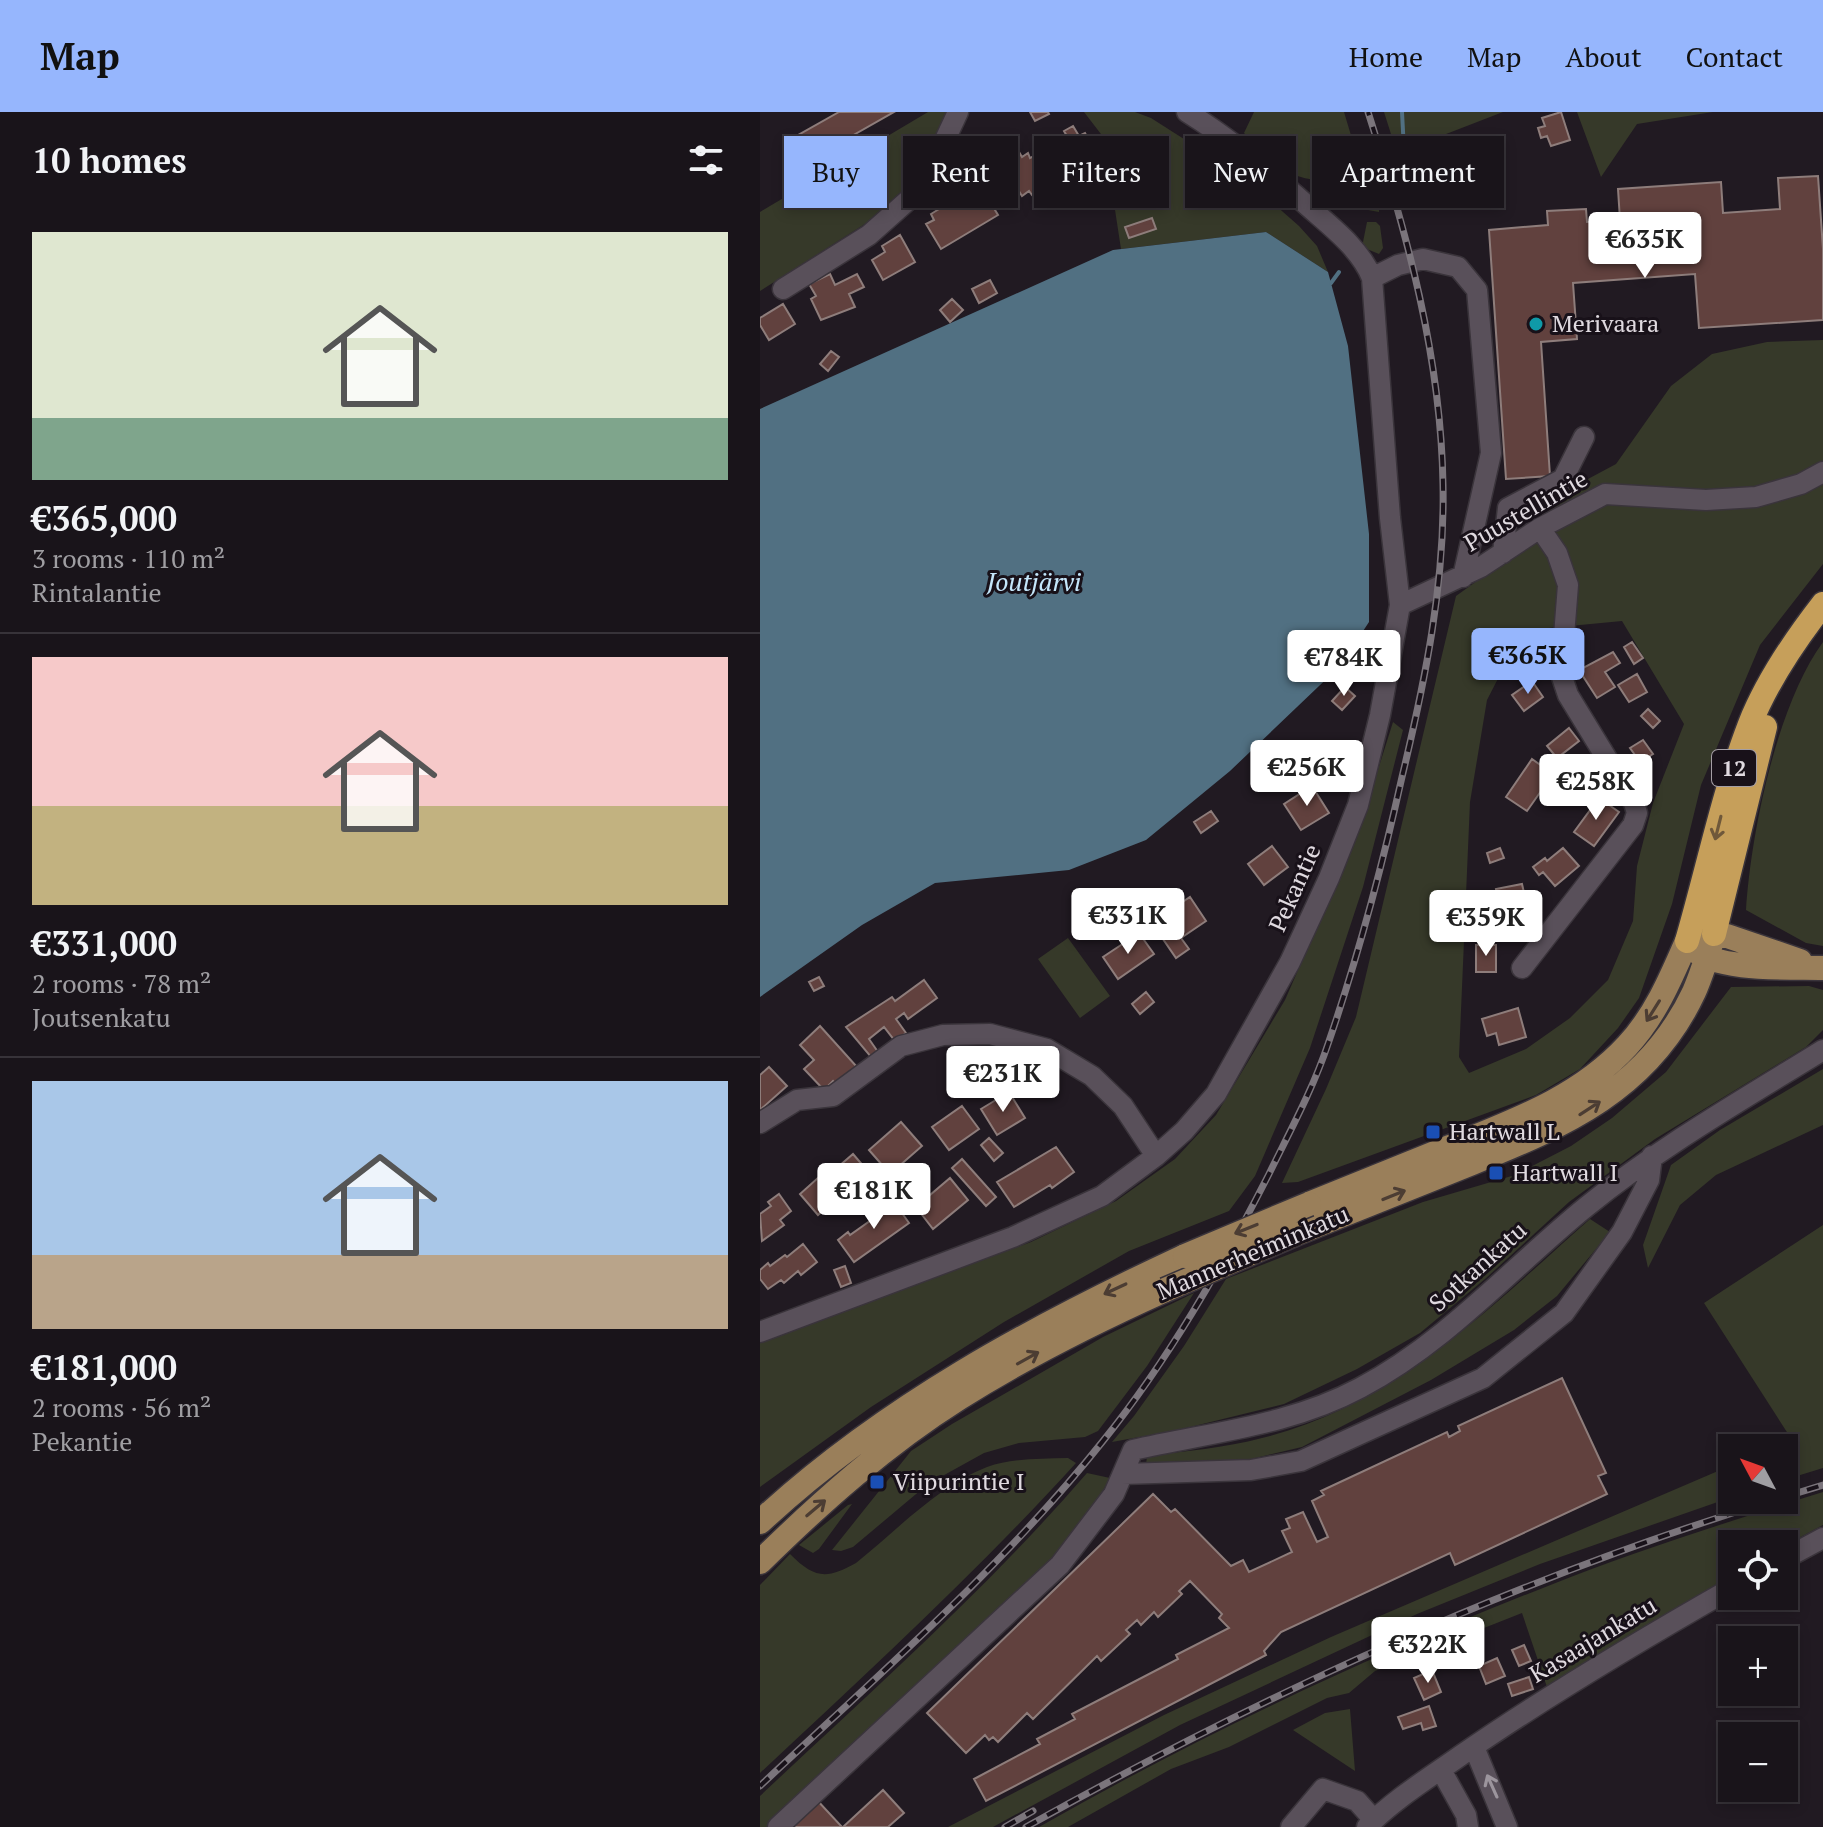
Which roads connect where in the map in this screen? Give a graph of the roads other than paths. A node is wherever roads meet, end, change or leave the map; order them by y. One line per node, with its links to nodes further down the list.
1 (958, 112): 4 (street)
2 (1187, 112): 3 (street)
3 (1372, 278): 9 (street); 11 (street, Pekantie)
4 (783, 289)
5 (1584, 437): 8 (street)
6 (1823, 472): 7 (street, Puustellintie)
7 (1540, 528): 8 (street, Puustellintie); 16 (street)
8 (1503, 553): 9 (street, Puustellintie)
9 (1463, 577): 11 (street, Puustellintie)
10 (1823, 604): 12 (highway, 12)
11 (1400, 605): 20 (street, Pekantie)
12 (1789, 653): 13 (highway, 12); 14 (highway, 12, one-way to 14)
13 (1714, 934): 14 (main road); 15 (main road, Mannerheiminkatu); 17 (main road)
14 (1687, 941): 15 (main road); 24 (main road, Mannerheiminkatu, one-way to 24, bridge)
15 (1706, 958): 17 (main road); 27 (main road, Mannerheiminkatu, one-way to 15, bridge)
16 (1522, 968)
17 (1822, 968)
18 (1823, 1050): 21 (street, Sotkankatu)
19 (760, 1123): 20 (street)
20 (1156, 1156): 22 (street, Pekantie)
21 (1652, 1156): 23 (street, Sotkankatu); 23 (street)
22 (760, 1332)
23 (1123, 1474): 32 (street)
24 (760, 1522)
25 (1823, 1538): 26 (street)
26 (1798, 1551)
27 (760, 1562)
28 (1718, 1596): 29 (street, Kasaajankatu)
29 (1474, 1747): 30 (street, Kasaajankatu); 35 (street, one-way to 29)
30 (1441, 1770): 31 (street, Kasaajankatu); 34 (street)
31 (1370, 1824): 33 (street)
32 (778, 1827)
33 (1291, 1827)
34 (1468, 1827)
35 (1507, 1827)

